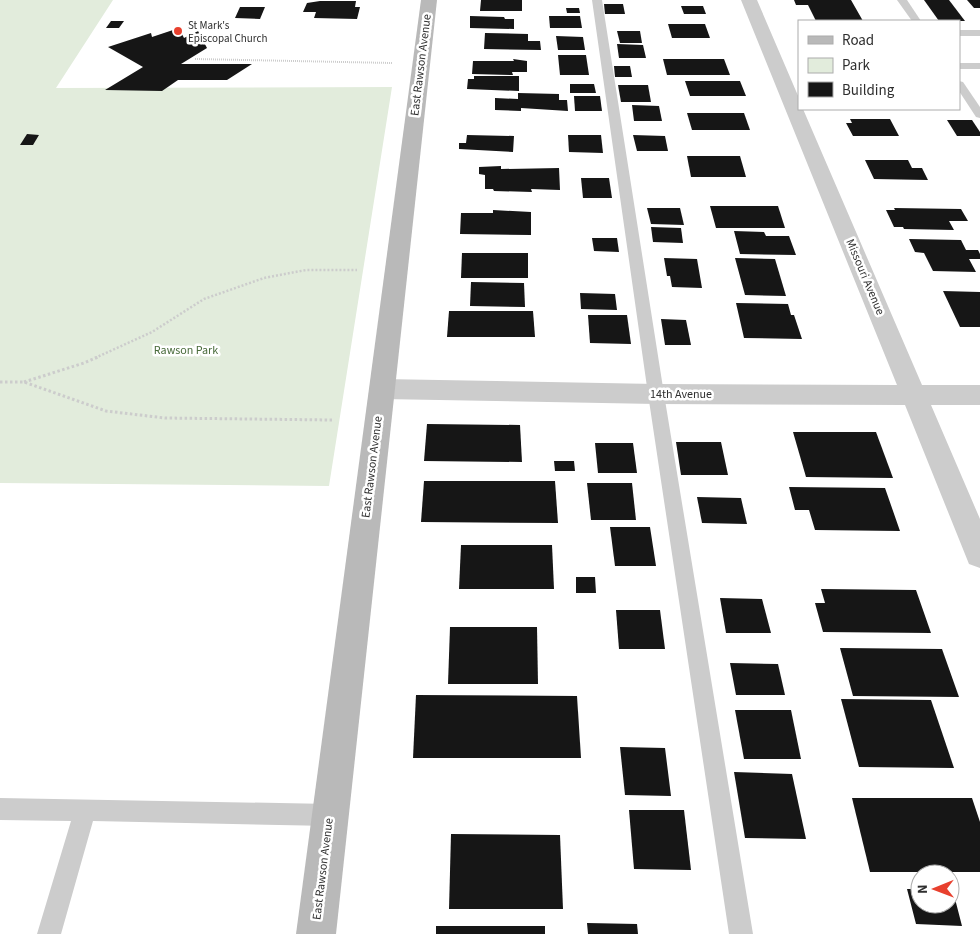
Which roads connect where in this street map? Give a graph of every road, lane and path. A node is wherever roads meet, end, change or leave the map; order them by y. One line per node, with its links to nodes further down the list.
1 (429, 0): 17 (main road, East Rawson Avenue)
2 (597, 0): 18 (lane)
3 (749, 0): 19 (street, Missouri Avenue)
4 (902, 0): 5 (lane)
5 (916, 20)
6 (960, 33): 7 (lane)
7 (980, 33)
8 (194, 60): 9 (path)
9 (392, 64)
10 (960, 66): 11 (lane)
11 (980, 66)
12 (960, 85): 13 (lane)
13 (980, 115)
14 (357, 270): 16 (path)
15 (0, 382): 16 (path)
16 (24, 382): 21 (path)
17 (382, 389): 18 (street, 14th Avenue); 25 (main road, East Rawson Avenue)
18 (656, 394): 19 (street, 14th Avenue); 28 (lane)
19 (913, 394): 20 (street, 14th Avenue); 22 (street, Missouri Avenue)
20 (980, 395)
21 (332, 420)
22 (980, 554)
23 (0, 809): 24 (lane)
24 (85, 810): 25 (lane); 26 (lane)
25 (330, 815): 27 (main road, East Rawson Avenue)
26 (49, 934)
27 (316, 934)
28 (741, 934)

